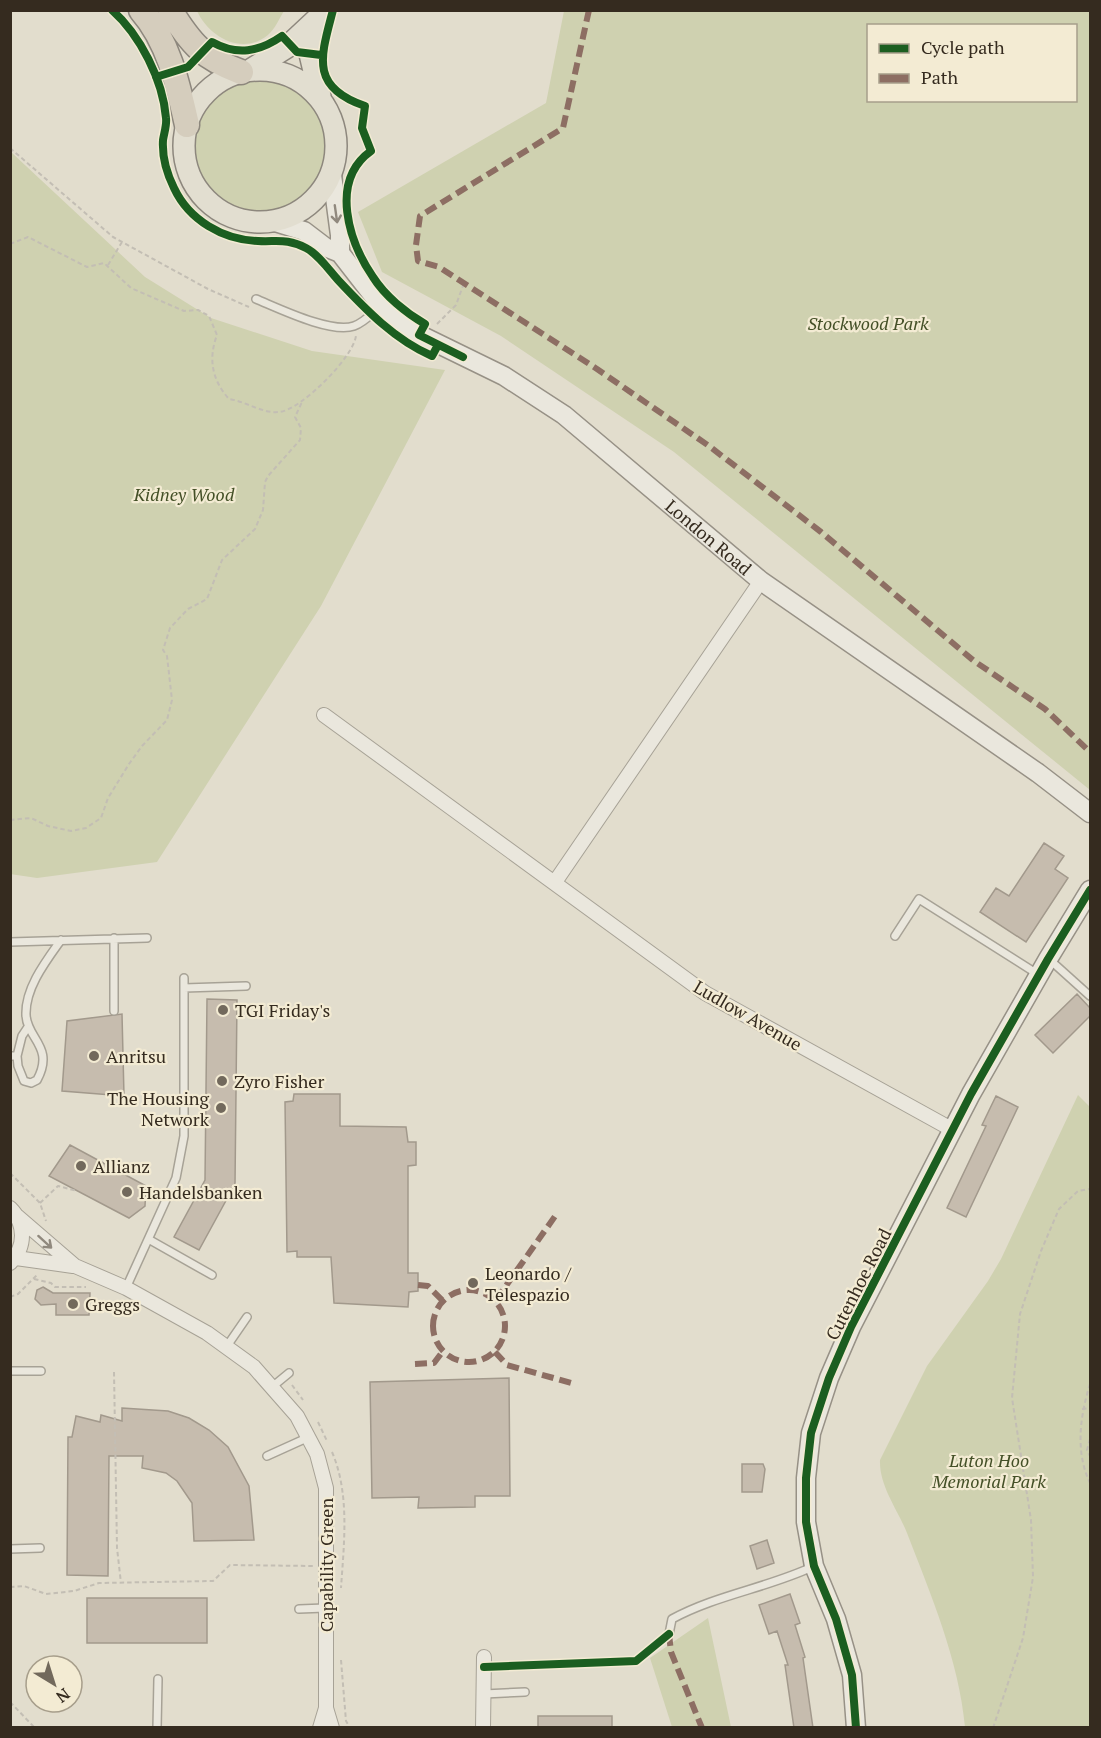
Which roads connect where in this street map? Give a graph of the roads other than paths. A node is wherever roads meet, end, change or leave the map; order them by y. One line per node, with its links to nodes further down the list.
1 (141, 10): 6 (highway)
2 (170, 10): 4 (highway)
3 (319, 15): 4 (main road); 5 (main road)
4 (247, 71): 5 (main road); 6 (main road)
5 (320, 96): 7 (main road)
6 (187, 125): 8 (main road)
7 (332, 175): 8 (main road); 9 (street, one-way to 9)
8 (275, 222): 9 (street, London Road)
9 (340, 253): 11 (street, London Road)
10 (256, 299): 11 (lane)
11 (382, 306): 12 (street, London Road)
12 (761, 581): 14 (street, London Road); 15 (street)
13 (324, 715): 15 (street, Ludlow Avenue)
14 (1090, 813)
15 (555, 882): 30 (street, Ludlow Avenue)
16 (1090, 890): 22 (street, Cutenhoe Road)
17 (895, 936): 22 (lane)
18 (114, 938): 19 (lane); 20 (lane); 27 (lane)
19 (147, 938)
20 (61, 940): 21 (lane); 28 (lane)
21 (10, 942)
22 (1043, 967): 26 (lane); 30 (street, Cutenhoe Road)
23 (184, 978): 25 (lane)
24 (246, 986): 25 (lane)
25 (184, 988): 32 (lane)
26 (1090, 996)
27 (114, 1011)
28 (28, 1027): 29 (lane); 29 (lane)
29 (14, 1056)
30 (953, 1130): 47 (street, Cutenhoe Road)
31 (13, 1209): 33 (street); 34 (street, Capability Green, one-way to 34)
32 (150, 1240): 35 (lane); 36 (lane)
33 (13, 1261): 34 (street)
34 (75, 1266): 36 (street, Capability Green)
35 (212, 1275)
36 (126, 1288): 38 (street, Capability Green)
37 (247, 1317): 38 (lane)
38 (227, 1346): 42 (street, Capability Green)
39 (10, 1371): 40 (lane)
40 (41, 1371)
41 (287, 1374): 42 (lane)
42 (272, 1387): 43 (street, Capability Green)
43 (309, 1437): 44 (lane); 48 (street, Capability Green)
44 (267, 1456)
45 (40, 1548): 46 (lane)
46 (10, 1549)
47 (814, 1566): 50 (lane); 60 (street, Cutenhoe Road)
48 (326, 1608): 49 (lane); 55 (street, Capability Green)
49 (299, 1609)
50 (669, 1634)
51 (484, 1657): 54 (street)
52 (158, 1680): 56 (lane)
53 (525, 1692): 54 (lane)
54 (484, 1694): 59 (street)
55 (326, 1708): 57 (street); 58 (street)
56 (157, 1728)
57 (320, 1728)
58 (332, 1728)
59 (483, 1728)
60 (856, 1728)

